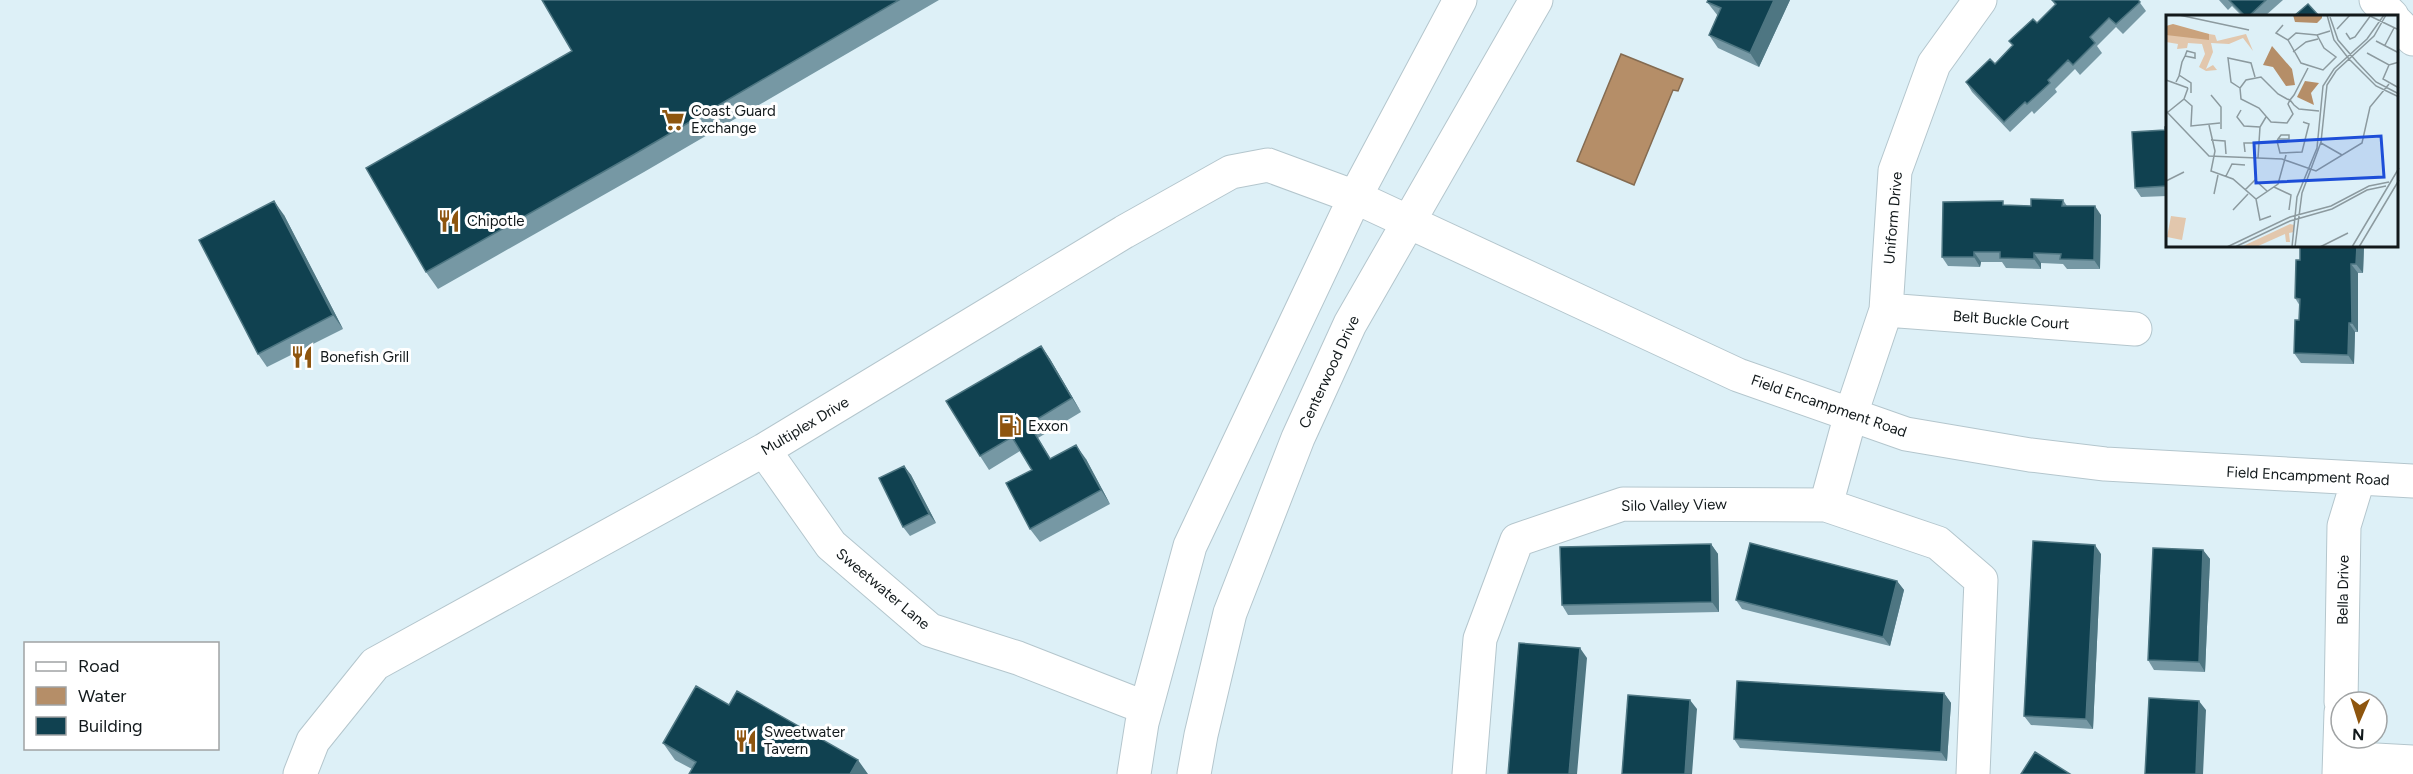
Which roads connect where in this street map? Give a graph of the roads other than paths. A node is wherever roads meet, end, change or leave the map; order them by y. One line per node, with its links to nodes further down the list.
1 (1460, 0): 8 (street)
2 (1536, 0): 9 (street, Centerwood Drive)
3 (1980, 0): 10 (street, Uniform Drive)
4 (2376, 0): 5 (street)
5 (2391, 15)
6 (2398, 23): 7 (street)
7 (2413, 39)
8 (1355, 197): 9 (street, Field Encampment Road); 13 (street, Multiplex Drive); 18 (street)
9 (1409, 223): 12 (street, Field Encampment Road); 24 (street, Centerwood Drive)
10 (1886, 310): 11 (street, Belt Buckle Court); 12 (street, Uniform Drive)
11 (2135, 329)
12 (1851, 414): 14 (street, Field Encampment Road); 16 (street)
13 (764, 450): 18 (street, Sweetwater Lane); 22 (street, Multiplex Drive)
14 (2358, 480): 15 (street, Field Encampment Road); 17 (street, Bella Drive)
15 (2413, 481)
16 (1826, 505): 25 (street, Silo Valley View); 26 (street, Silo Valley View)
17 (2341, 690)
18 (1146, 708): 23 (street)
19 (2340, 750): 21 (street)
20 (2413, 762): 21 (street)
21 (2340, 766)
22 (300, 774)
23 (1134, 774)
24 (1194, 774)
25 (1469, 774)
26 (1973, 774)

